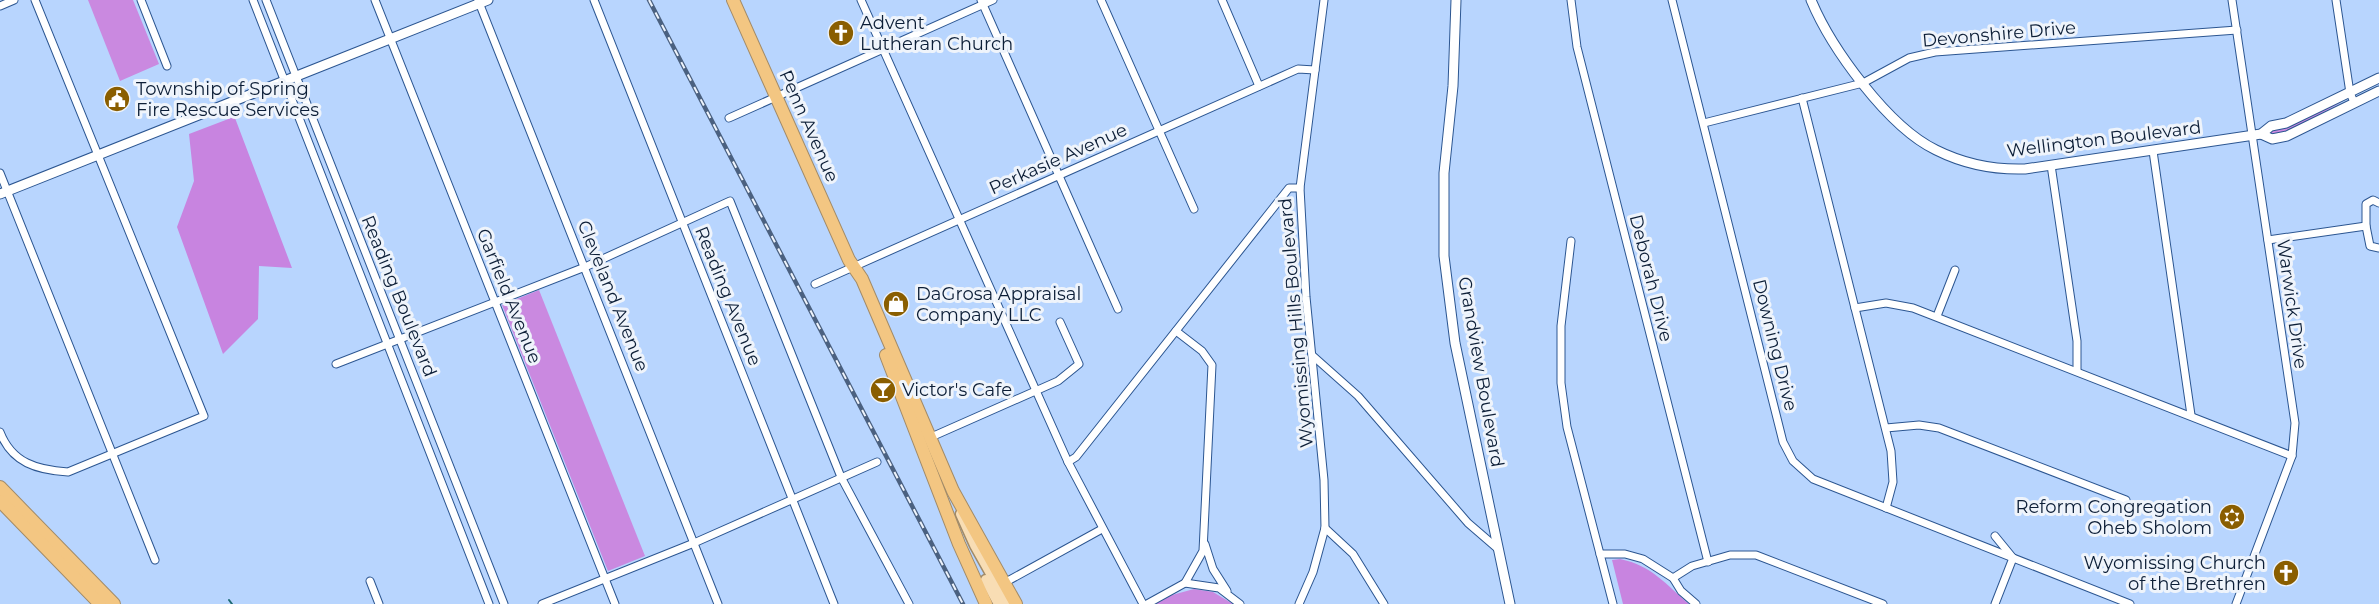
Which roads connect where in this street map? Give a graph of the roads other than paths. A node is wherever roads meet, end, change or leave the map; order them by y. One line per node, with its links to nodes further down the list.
1 (14, 0): 22 (street)
2 (35, 0): 42 (street)
3 (141, 0): 26 (street)
4 (253, 0): 30 (street, Reading Boulevard)
5 (266, 0): 28 (street, Reading Boulevard)
6 (375, 0): 24 (street, Garfield Avenue)
7 (594, 0): 51 (street, Reading Avenue)
8 (733, 0): 34 (highway, Penn Avenue)
9 (861, 0): 25 (street)
10 (993, 0): 21 (street)
11 (1101, 0): 39 (street)
12 (1222, 0): 32 (street)
13 (1324, 0): 27 (street, Wyomissing Hills Boulevard)
14 (1456, 0): 93 (street, Grandview Boulevard)
15 (1571, 0): 97 (street, Deborah Drive)
16 (1672, 0): 38 (street, Downing Drive)
17 (1811, 0): 31 (street, Wellington Boulevard)
18 (2232, 0): 23 (street, Warwick Drive)
19 (2336, 0): 36 (street)
20 (482, 1): 24 (street); 56 (street, Cleveland Avenue)
21 (982, 2): 25 (street); 45 (street)
22 (0, 6)
23 (2237, 30): 31 (street, Devonshire Drive); 40 (street, Warwick Drive)
24 (390, 39): 28 (street); 60 (street, Garfield Avenue)
25 (883, 49): 34 (street); 50 (street)
26 (167, 66)
27 (1315, 70): 32 (street, Perkasie Avenue); 46 (street, Wyomissing Hills Boulevard)
28 (296, 76): 30 (street); 66 (street, Reading Boulevard)
29 (2379, 78): 36 (street, Wellington Boulevard)
30 (285, 81): 42 (street); 67 (street, Reading Boulevard)
31 (1863, 84): 35 (street, Devonshire Drive); 43 (street, Wellington Boulevard)
32 (1259, 86): 39 (street, Perkasie Avenue)
33 (2379, 91): 36 (street, Wellington Boulevard)
34 (777, 97): 37 (street); 57 (highway, Penn Avenue)
35 (1802, 98): 38 (street, Devonshire Drive); 61 (street)
36 (2352, 98): 40 (street, Wellington Boulevard)
37 (729, 118)
38 (1704, 123): 87 (street, Downing Drive)
39 (1160, 131): 45 (street, Perkasie Avenue); 49 (street)
40 (2257, 135): 41 (street, Wellington Boulevard); 53 (street, Warwick Drive)
41 (2153, 151): 43 (street, Wellington Boulevard); 72 (street)
42 (97, 155): 47 (street); 76 (street)
43 (2051, 165): 70 (street)
44 (0, 173): 47 (street)
45 (1059, 175): 50 (street, Perkasie Avenue); 62 (street)
46 (1300, 188): 65 (street); 68 (street, Wyomissing Hills Boulevard)
47 (4, 192): 76 (street)
48 (2379, 203): 52 (street)
49 (1194, 209)
50 (958, 220): 57 (street, Perkasie Avenue); 71 (street)
51 (682, 223): 56 (street); 80 (street); 84 (street, Reading Avenue)
52 (2366, 226): 53 (street); 55 (street)
53 (2268, 240): 77 (street, Warwick Drive)
54 (1571, 241): 94 (street)
55 (2379, 248)
56 (585, 267): 60 (street); 92 (street, Cleveland Avenue)
57 (853, 267): 59 (street, Perkasie Avenue); 75 (highway, Penn Avenue)
58 (1955, 270): 63 (street)
59 (815, 284)
60 (496, 303): 66 (street); 98 (street, Garfield Avenue)
61 (1855, 308): 63 (street); 73 (street)
62 (1118, 309)
63 (1937, 316): 70 (street)
64 (1060, 322): 71 (street)
65 (1176, 331): 79 (street); 91 (street)
66 (400, 339): 67 (street); 108 (street, Reading Boulevard)
67 (387, 345): 69 (street); 107 (street, Reading Boulevard)
68 (1312, 356): 88 (street, Wyomissing Hills Boulevard); 93 (street)
69 (336, 364)
70 (2077, 370): 72 (street)
71 (1036, 391): 75 (street); 79 (street)
72 (2191, 415): 77 (street)
73 (1886, 428): 85 (street); 87 (street)
74 (0, 432): 76 (street)
75 (925, 440): 82 (highway, Penn Avenue); 83 (highway, Penn Avenue)
76 (113, 454): 96 (street)
77 (2292, 456): 128 (street, Warwick Drive)
78 (877, 462): 80 (street)
79 (1068, 462): 89 (street)
80 (840, 477): 84 (street); 113 (street)
81 (0, 487): 105 (highway)
82 (953, 491): 101 (highway, Penn Avenue); 116 (main road, Penn Avenue)
83 (940, 495): 114 (highway, Penn Avenue); 115 (main road, Penn Avenue)
84 (792, 499): 92 (street); 112 (street, Reading Avenue)
85 (2126, 500)
86 (0, 501): 104 (highway)
87 (1886, 508): 95 (street, Downing Drive)
88 (1325, 528): 120 (street, Wyomissing Hills Boulevard); 121 (street)
89 (1102, 530): 101 (street); 118 (street)
90 (1995, 536): 95 (street)
91 (1204, 541): 102 (street); 103 (street)
92 (694, 543): 98 (street); 111 (street, Cleveland Avenue)
93 (1497, 548): 122 (street, Grandview Boulevard)
94 (1600, 554): 99 (street); 123 (street)
95 (2013, 558): 126 (street); 127 (street, Downing Drive)
96 (155, 560)
97 (1708, 562): 99 (street); 125 (street)
98 (605, 579): 109 (street); 110 (street, Garfield Avenue)
99 (1673, 579): 124 (street)
100 (370, 581): 106 (street)
101 (1004, 583): 117 (highway, Penn Avenue)
102 (1185, 583): 103 (street); 118 (street)
103 (1228, 593): 119 (street)
104 (100, 604)
105 (114, 604)
106 (379, 604)
107 (489, 604)
108 (504, 604)
109 (542, 604)
110 (615, 604)
111 (718, 604)
112 (834, 604)
113 (909, 604)
114 (986, 604)
115 (999, 604)
116 (1008, 604)
117 (1016, 604)
118 (1145, 604)
119 (1240, 604)
120 (1299, 604)
121 (1384, 604)
122 (1510, 604)
123 (1613, 604)
124 (1696, 604)
125 (1883, 604)
126 (1995, 604)
127 (2130, 604)
128 (2236, 604)

